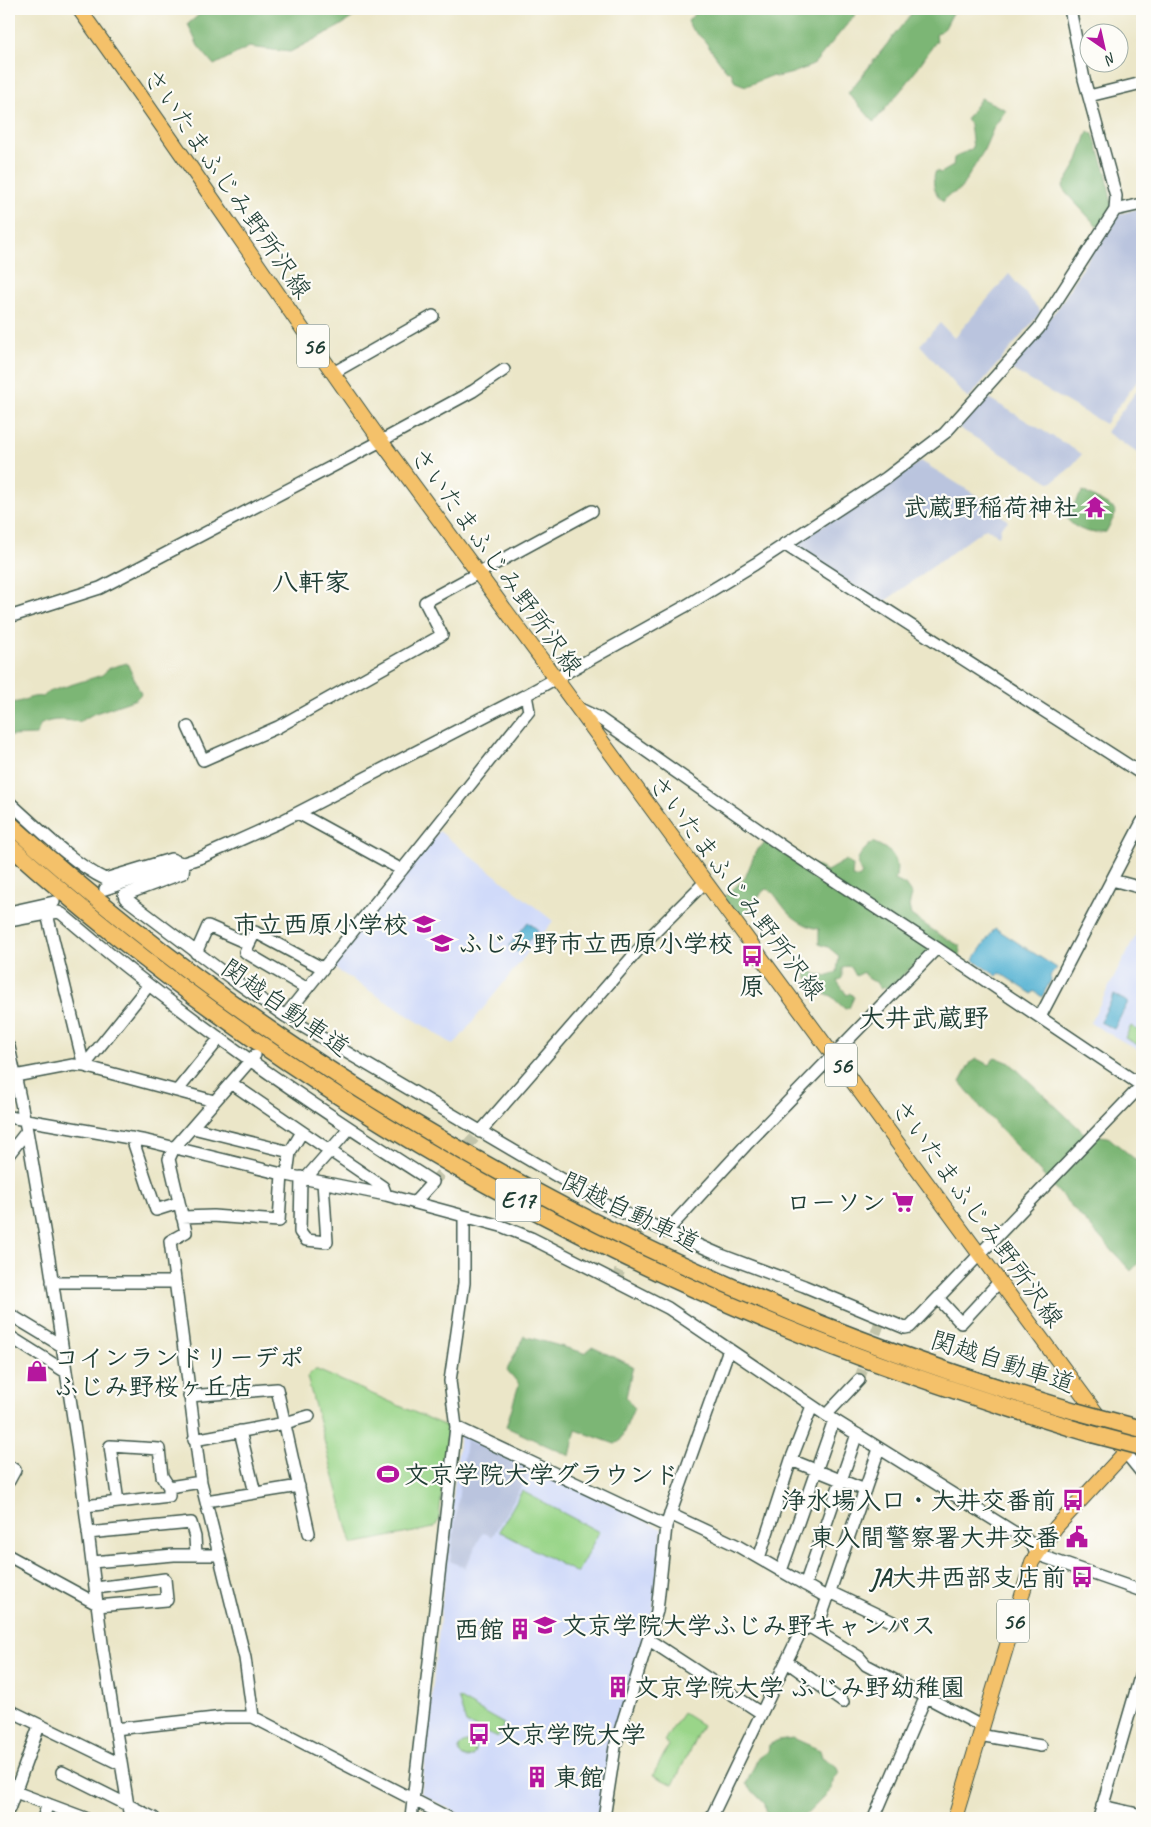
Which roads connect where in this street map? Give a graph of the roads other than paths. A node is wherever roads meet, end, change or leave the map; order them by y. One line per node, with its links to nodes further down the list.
1 (79, 9): 9 (main road, さいたまふじみ野所沢線 / 56)
2 (1070, 9): 4 (street)
3 (1142, 83): 4 (street)
4 (1089, 96): 6 (street)
5 (1142, 204): 6 (street)
6 (1114, 210): 12 (street)
7 (432, 316): 9 (street)
8 (504, 370): 10 (street)
9 (333, 373): 10 (main road, さいたまふじみ野所沢線 / 56)
10 (381, 441): 13 (main road, さいたまふじみ野所沢線 / 56); 14 (street)
11 (592, 511): 13 (street)
12 (784, 544): 15 (street); 19 (street)
13 (478, 574): 15 (main road, さいたまふじみ野所沢線 / 56); 18 (street)
14 (9, 617)
15 (554, 678): 16 (street); 17 (main road, さいたまふじみ野所沢線 / 56)
16 (526, 695): 21 (street); 26 (street)
17 (575, 707): 28 (main road, さいたまふじみ野所沢線 / 56); 36 (street)
18 (188, 726)
19 (1142, 774)
20 (9, 802): 25 (street)
21 (298, 813): 25 (street); 26 (street)
22 (1142, 822): 27 (street)
23 (9, 823): 90 (highway, 関越自動車道 / E17, bridge)
24 (9, 845): 95 (highway, 関越自動車道 / E17, bridge)
25 (184, 864): 30 (street); 37 (street)
26 (402, 870): 38 (street)
27 (1112, 880): 29 (street); 42 (street)
28 (705, 882): 45 (main road, さいたまふじみ野所沢線 / 56); 58 (street)
29 (1142, 888)
30 (105, 889)
31 (54, 902): 32 (street)
32 (9, 912)
33 (47, 914): 34 (street); 39 (street); 47 (street)
34 (9, 921)
35 (249, 944): 37 (street); 38 (street); 40 (street)
36 (938, 948): 42 (street); 45 (street)
37 (196, 953): 41 (street)
38 (322, 968): 40 (street)
39 (149, 985): 43 (street); 47 (street)
40 (306, 988): 41 (street)
41 (285, 1016): 58 (street)
42 (1040, 1017): 50 (street)
43 (219, 1038): 46 (street); 51 (street)
44 (9, 1046): 48 (street)
45 (833, 1054): 72 (street); 73 (main road, さいたまふじみ野所沢線 / 56)
46 (252, 1058): 49 (street); 56 (street)
47 (84, 1066): 48 (street); 51 (street)
48 (16, 1076): 54 (street)
49 (231, 1082): 52 (street); 57 (street)
50 (1141, 1086): 73 (street)
51 (177, 1091): 52 (street)
52 (214, 1101): 55 (street)
53 (9, 1117): 54 (street)
54 (25, 1126): 59 (street); 63 (street); 75 (street)
55 (193, 1128): 60 (street); 62 (street)
56 (349, 1129): 61 (street); 68 (street)
57 (302, 1132): 61 (street); 62 (street)
58 (480, 1132): 72 (street)
59 (132, 1138): 60 (street); 69 (street)
60 (174, 1148): 64 (street); 69 (street)
61 (329, 1150): 65 (street); 67 (street)
62 (290, 1152): 64 (street)
63 (9, 1154)
64 (284, 1174): 65 (street); 70 (street)
65 (303, 1178): 66 (street); 66 (street)
66 (323, 1182): 67 (street)
67 (386, 1195): 68 (street)
68 (415, 1202): 71 (street)
69 (178, 1203): 70 (street)
70 (182, 1217): 76 (street)
71 (464, 1217): 81 (street); 89 (street)
72 (666, 1232): 77 (street)
73 (980, 1253): 74 (main road, さいたまふじみ野所沢線 / 56); 77 (street)
74 (1000, 1281): 77 (street); 97 (main road, さいたまふじみ野所沢線 / 56)
75 (52, 1282): 76 (street); 80 (street)
76 (174, 1282): 84 (street)
77 (938, 1298)
78 (9, 1314): 80 (street)
79 (9, 1336): 82 (street)
80 (62, 1346): 82 (street)
81 (729, 1350): 85 (street); 112 (street)
82 (66, 1372): 111 (street)
83 (859, 1380): 87 (street)
84 (189, 1396): 88 (street); 94 (street)
85 (812, 1406): 87 (street); 98 (street)
86 (309, 1416): 88 (street)
87 (830, 1418): 92 (street); 100 (street)
88 (285, 1423): 91 (street); 105 (street)
89 (456, 1427): 113 (street); 146 (street)
90 (1142, 1429)
91 (240, 1431): 94 (street); 108 (street)
92 (857, 1434): 96 (street); 103 (street)
93 (1142, 1435): 97 (main road)
94 (194, 1440): 104 (street)
95 (1142, 1447)
96 (879, 1449): 107 (street); 117 (street)
97 (1125, 1452): 101 (street); 117 (main road, 56)
98 (790, 1460): 100 (street); 120 (street)
99 (9, 1466): 102 (street)
100 (815, 1471): 103 (street); 122 (street)
101 (1142, 1473)
102 (9, 1481)
103 (840, 1481): 107 (street); 123 (street)
104 (201, 1482): 106 (street); 109 (street)
105 (299, 1486): 108 (street); 115 (street)
106 (169, 1487): 110 (street); 110 (street)
107 (865, 1490): 126 (street)
108 (255, 1493): 109 (street)
109 (206, 1501): 119 (street)
110 (118, 1502): 111 (street)
111 (85, 1506): 114 (street)
112 (670, 1514): 113 (street); 120 (street)
113 (666, 1526): 130 (street)
114 (88, 1533): 116 (street); 121 (street)
115 (309, 1533)
116 (196, 1554): 119 (street); 121 (street)
117 (1036, 1554): 125 (street); 141 (main road, 56)
118 (9, 1556): 127 (street)
119 (219, 1556): 138 (street)
120 (759, 1558): 122 (street)
121 (92, 1562): 124 (street)
122 (781, 1571): 123 (street)
123 (805, 1585): 126 (street)
124 (96, 1588): 127 (street); 127 (street)
125 (1142, 1591)
126 (829, 1595): 128 (street); 129 (street)
127 (97, 1605): 140 (street)
128 (893, 1622)
129 (810, 1628): 131 (street); 134 (street)
130 (649, 1640): 137 (street); 158 (street)
131 (787, 1662): 135 (street); 137 (street)
132 (1142, 1670): 133 (street)
133 (1140, 1682): 149 (street)
134 (926, 1696): 141 (street); 160 (street)
135 (843, 1702)
136 (9, 1710): 139 (street)
137 (761, 1713): 159 (street)
138 (253, 1717): 140 (street); 146 (street)
139 (39, 1726): 143 (street); 145 (street)
140 (115, 1729): 143 (street)
141 (980, 1730): 142 (street); 161 (main road, 56)
142 (1041, 1746)
143 (120, 1764): 148 (street)
144 (62, 1772): 148 (street)
145 (12, 1790): 147 (street); 150 (street)
146 (414, 1800): 156 (street); 157 (street)
147 (48, 1804): 152 (street); 153 (street)
148 (128, 1804): 154 (street); 155 (street)
149 (1102, 1806): 151 (street); 162 (street)
150 (9, 1809)
151 (1142, 1816)
152 (43, 1818)
153 (83, 1818)
154 (130, 1818)
155 (154, 1818)
156 (411, 1818)
157 (449, 1818)
158 (604, 1818)
159 (712, 1818)
160 (874, 1818)
161 (954, 1818)
162 (1099, 1818)

